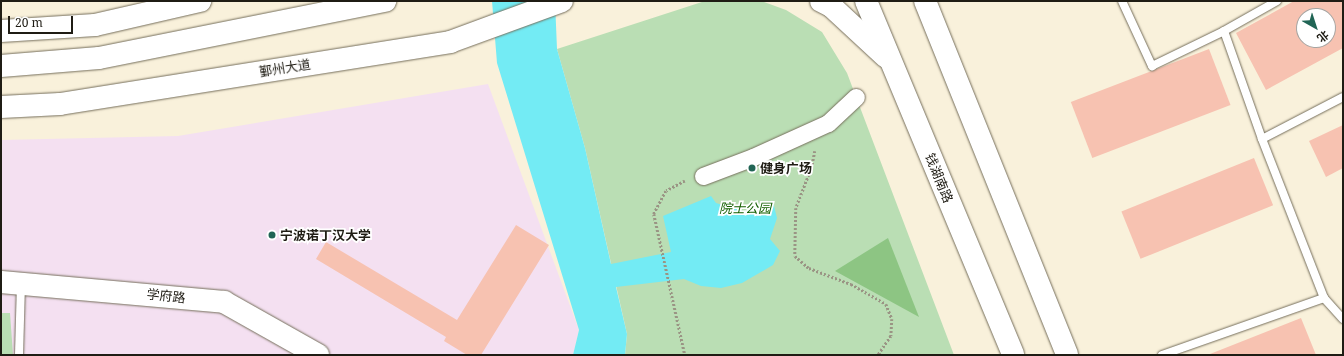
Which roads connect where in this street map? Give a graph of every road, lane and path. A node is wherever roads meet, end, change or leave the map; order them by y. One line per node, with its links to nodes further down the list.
1 (200, 1): 10 (main road)
2 (385, 1): 14 (main road)
3 (562, 1): 17 (main road, 鄞州大道)
4 (821, 1): 13 (main road)
5 (866, 1): 13 (main road, 钱湖南路)
6 (925, 1): 12 (main road)
7 (943, 1): 12 (main road)
8 (1122, 1): 11 (lane)
9 (1277, 1): 11 (lane)
10 (1, 31)
11 (1224, 31): 19 (lane)
12 (944, 48): 29 (main road)
13 (891, 62): 28 (main road, 钱湖南路)
14 (1, 66)
15 (856, 97): 18 (street)
16 (1343, 97): 19 (lane)
17 (1, 107)
18 (798, 137): 20 (street); 27 (path)
19 (1262, 139): 22 (lane)
20 (703, 176): 26 (path)
21 (11, 283): 24 (lane); 25 (main road, 学府路)
22 (1324, 298): 23 (lane); 30 (lane)
23 (1343, 319)
24 (19, 355)
25 (318, 355)
26 (685, 355)
27 (878, 355)
28 (1013, 355)
29 (1067, 355)
30 (1162, 355)

